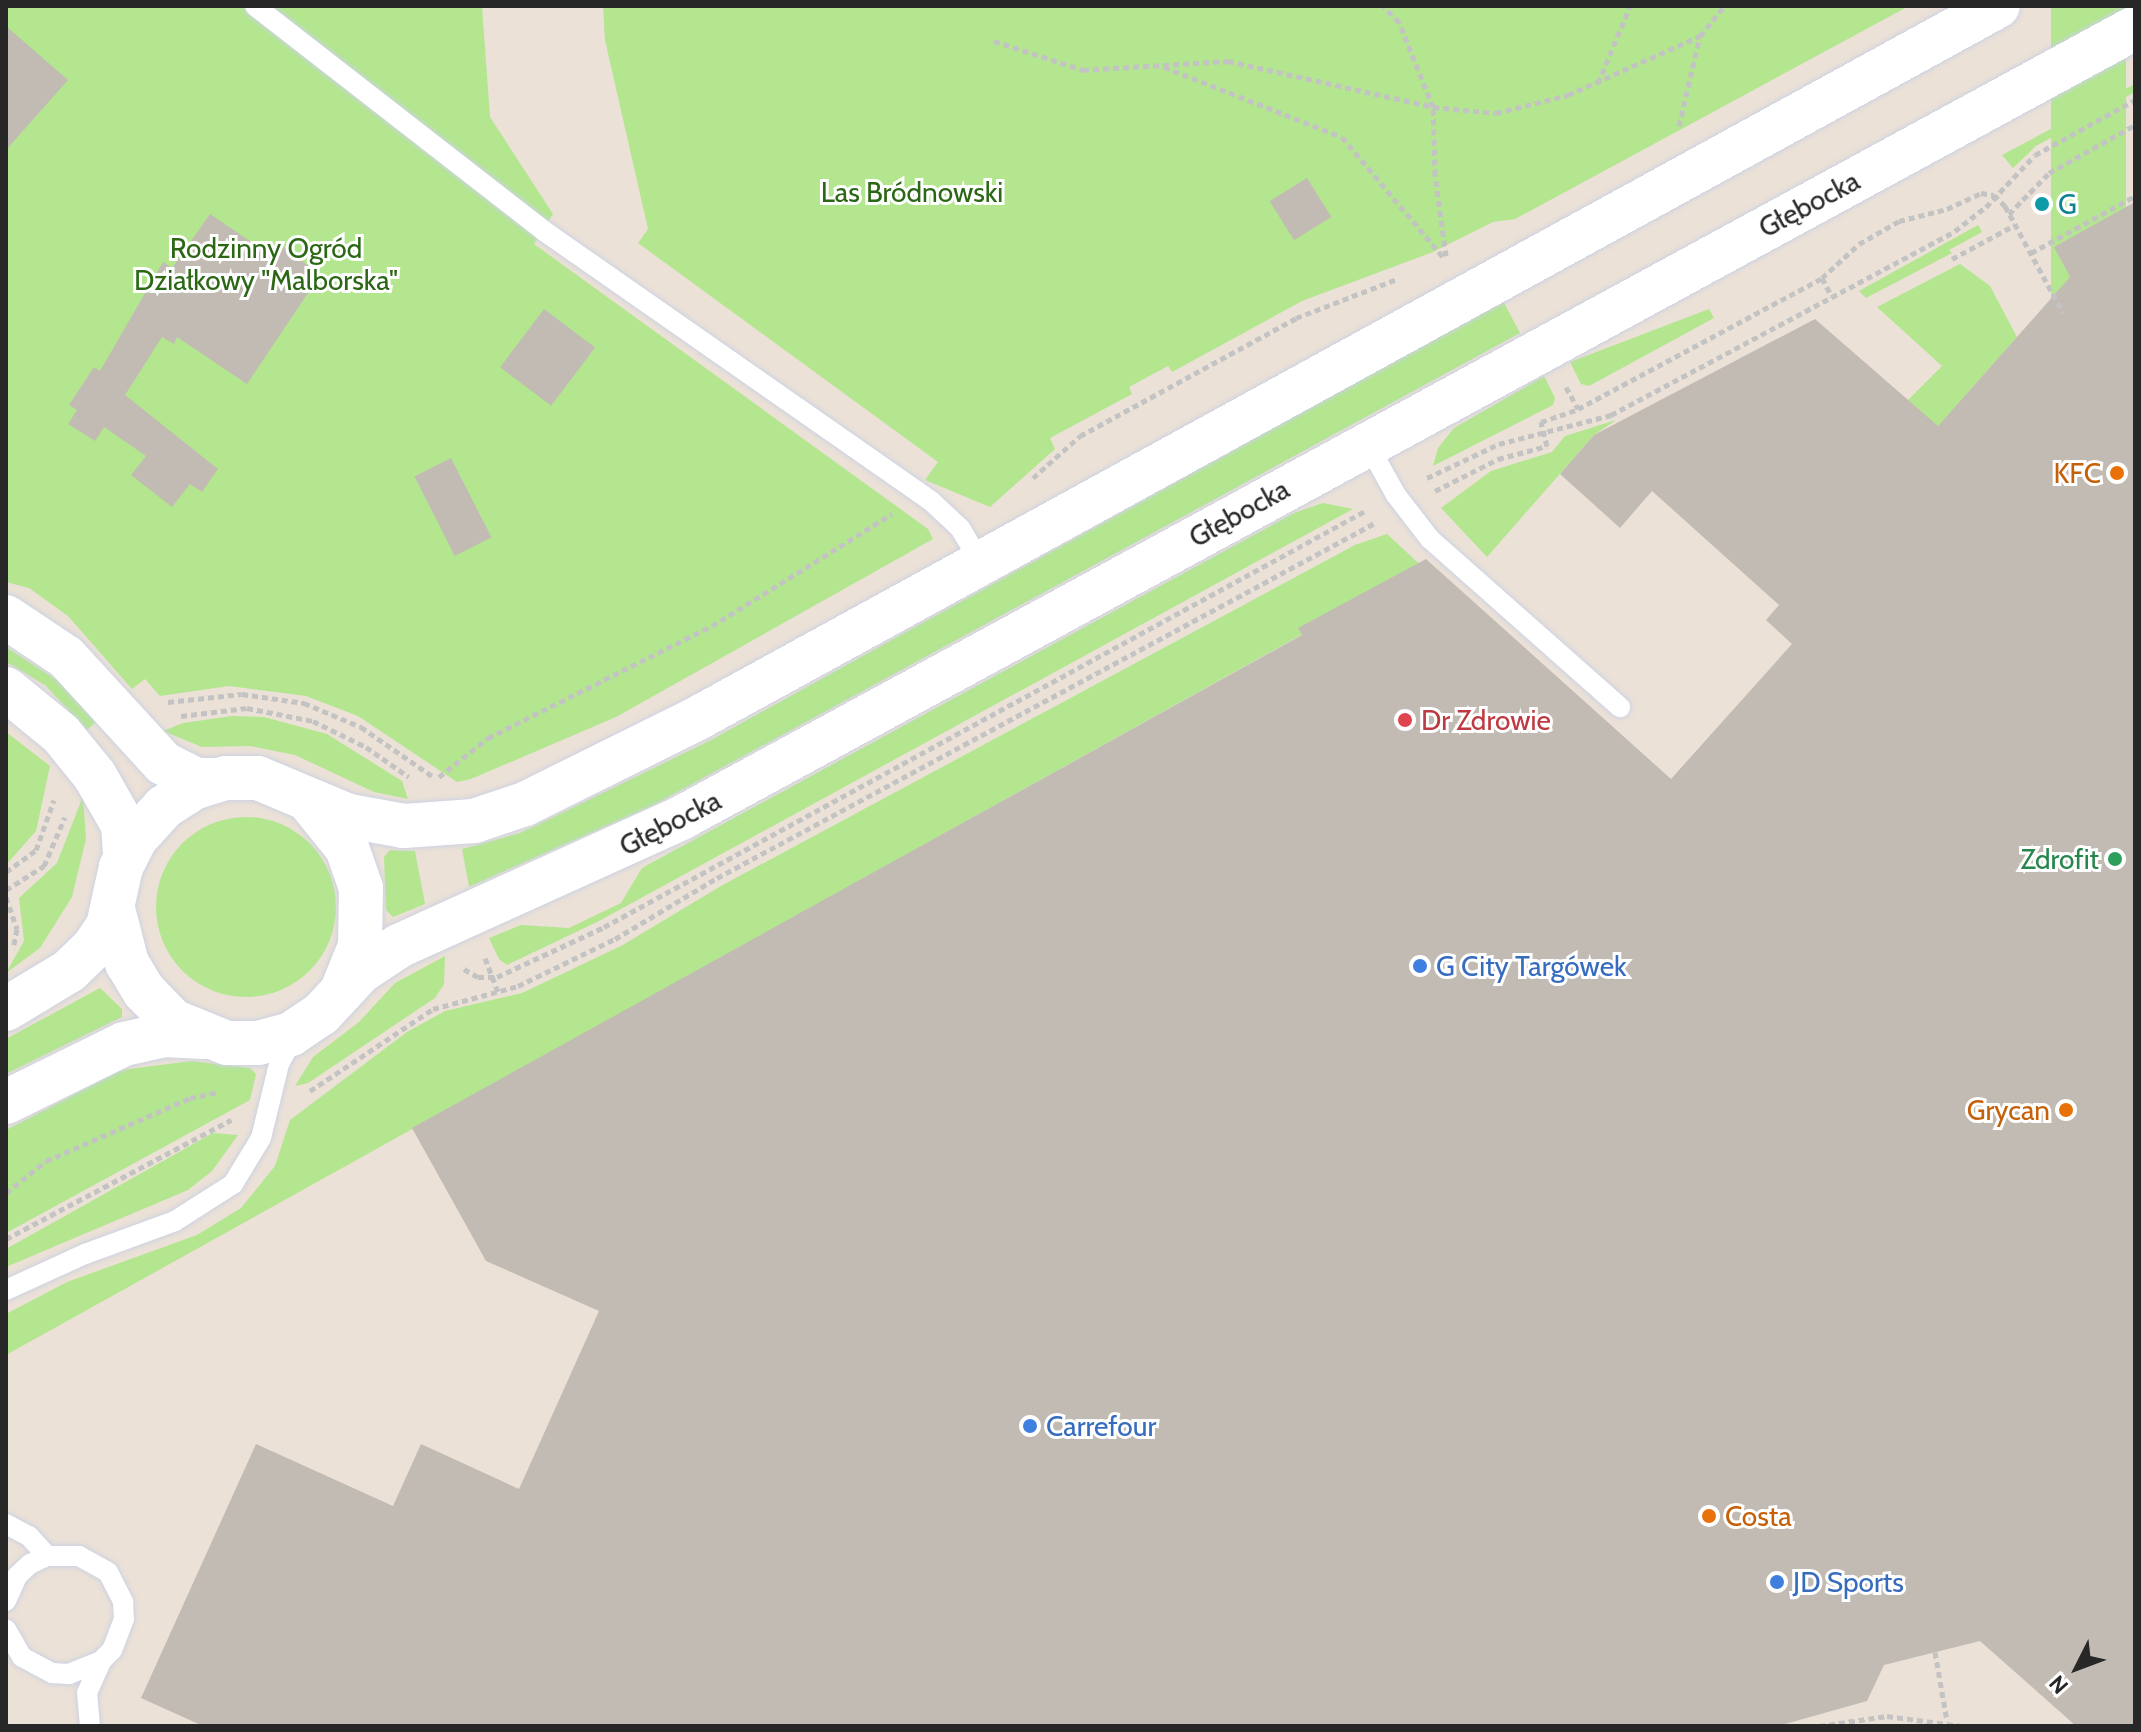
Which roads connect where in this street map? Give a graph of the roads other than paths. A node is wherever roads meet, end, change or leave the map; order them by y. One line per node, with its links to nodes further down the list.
1 (255, 6): 5 (lane)
2 (1998, 6): 5 (street, Głębocka)
3 (2135, 28): 4 (street, Głębocka)
4 (1367, 443): 8 (lane); 13 (street, Głębocka)
5 (979, 560): 10 (street, Głębocka)
6 (6, 617): 9 (street)
7 (6, 689): 11 (street)
8 (1620, 707)
9 (216, 780): 10 (street, Głębocka); 11 (street, Głębocka)
10 (306, 799): 13 (street, Głębocka)
11 (125, 856): 12 (street, Głębocka)
12 (113, 909): 14 (street, Głębocka); 16 (street, Głębocka)
13 (342, 990): 15 (street, Głębocka)
14 (6, 1009)
15 (309, 1023): 16 (street, Głębocka); 18 (lane)
16 (205, 1037): 17 (street, Głębocka)
17 (6, 1102)
18 (6, 1290)
19 (6, 1524): 20 (lane)
20 (47, 1556): 21 (lane); 24 (lane)
21 (6, 1601)
22 (6, 1629): 23 (lane)
23 (14, 1657): 24 (lane)
24 (101, 1661): 25 (lane)
25 (90, 1726)

